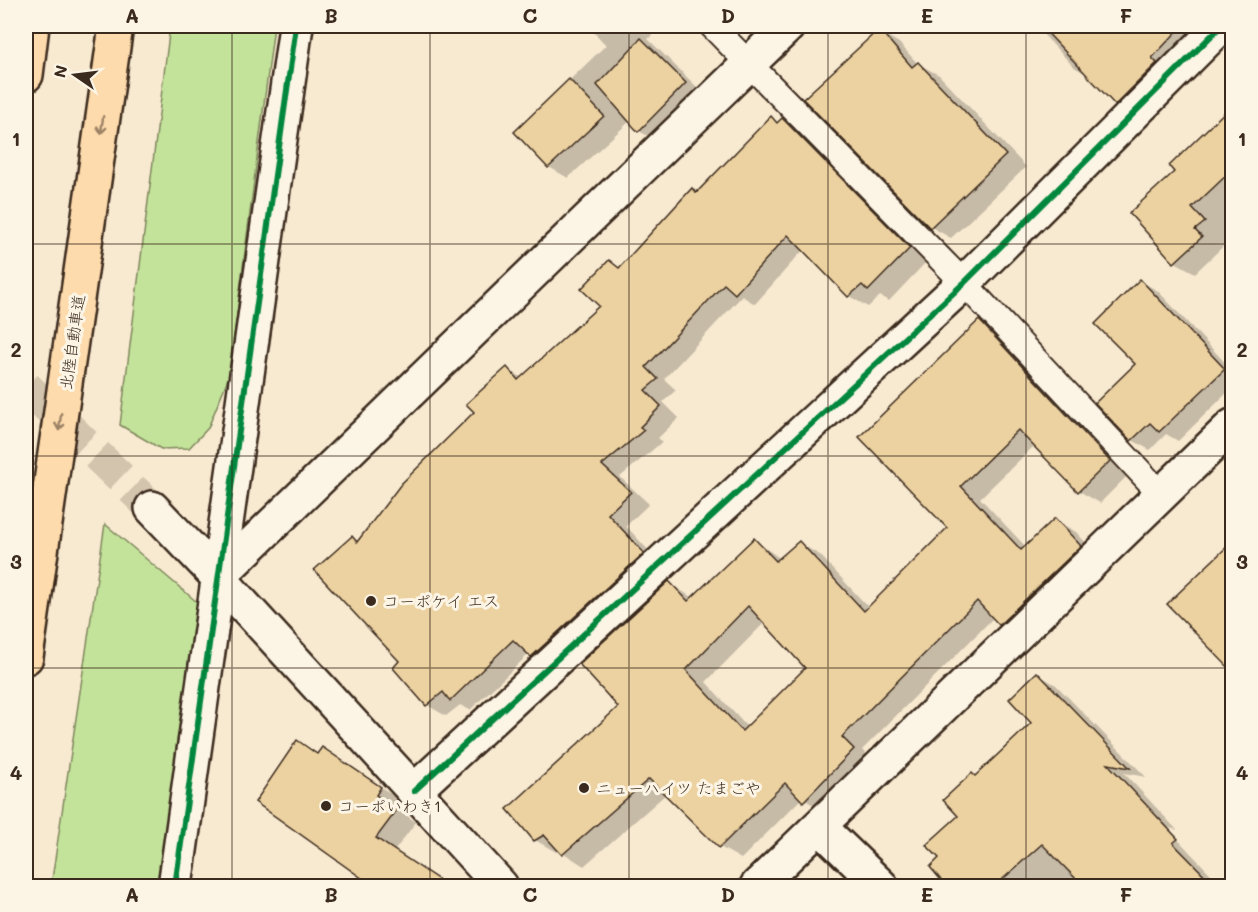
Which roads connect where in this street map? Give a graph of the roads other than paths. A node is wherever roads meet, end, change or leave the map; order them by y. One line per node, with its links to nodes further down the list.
1 (32, 26): 8 (highway)
2 (116, 26): 14 (highway, 北陸自動車道, one-way to 14)
3 (296, 26): 13 (street)
4 (712, 26): 7 (lane)
5 (788, 26): 7 (street)
6 (1221, 26): 9 (street)
7 (750, 64): 9 (lane); 13 (street)
8 (26, 75)
9 (964, 283): 11 (lane); 15 (street)
10 (1233, 426): 11 (street)
11 (1161, 494): 16 (street)
12 (152, 508): 13 (street)
13 (218, 577): 15 (street); 17 (street)
14 (26, 657)
15 (414, 790): 18 (street)
16 (820, 827): 19 (street); 20 (street)
17 (175, 886)
18 (501, 886)
19 (757, 886)
20 (880, 886)

